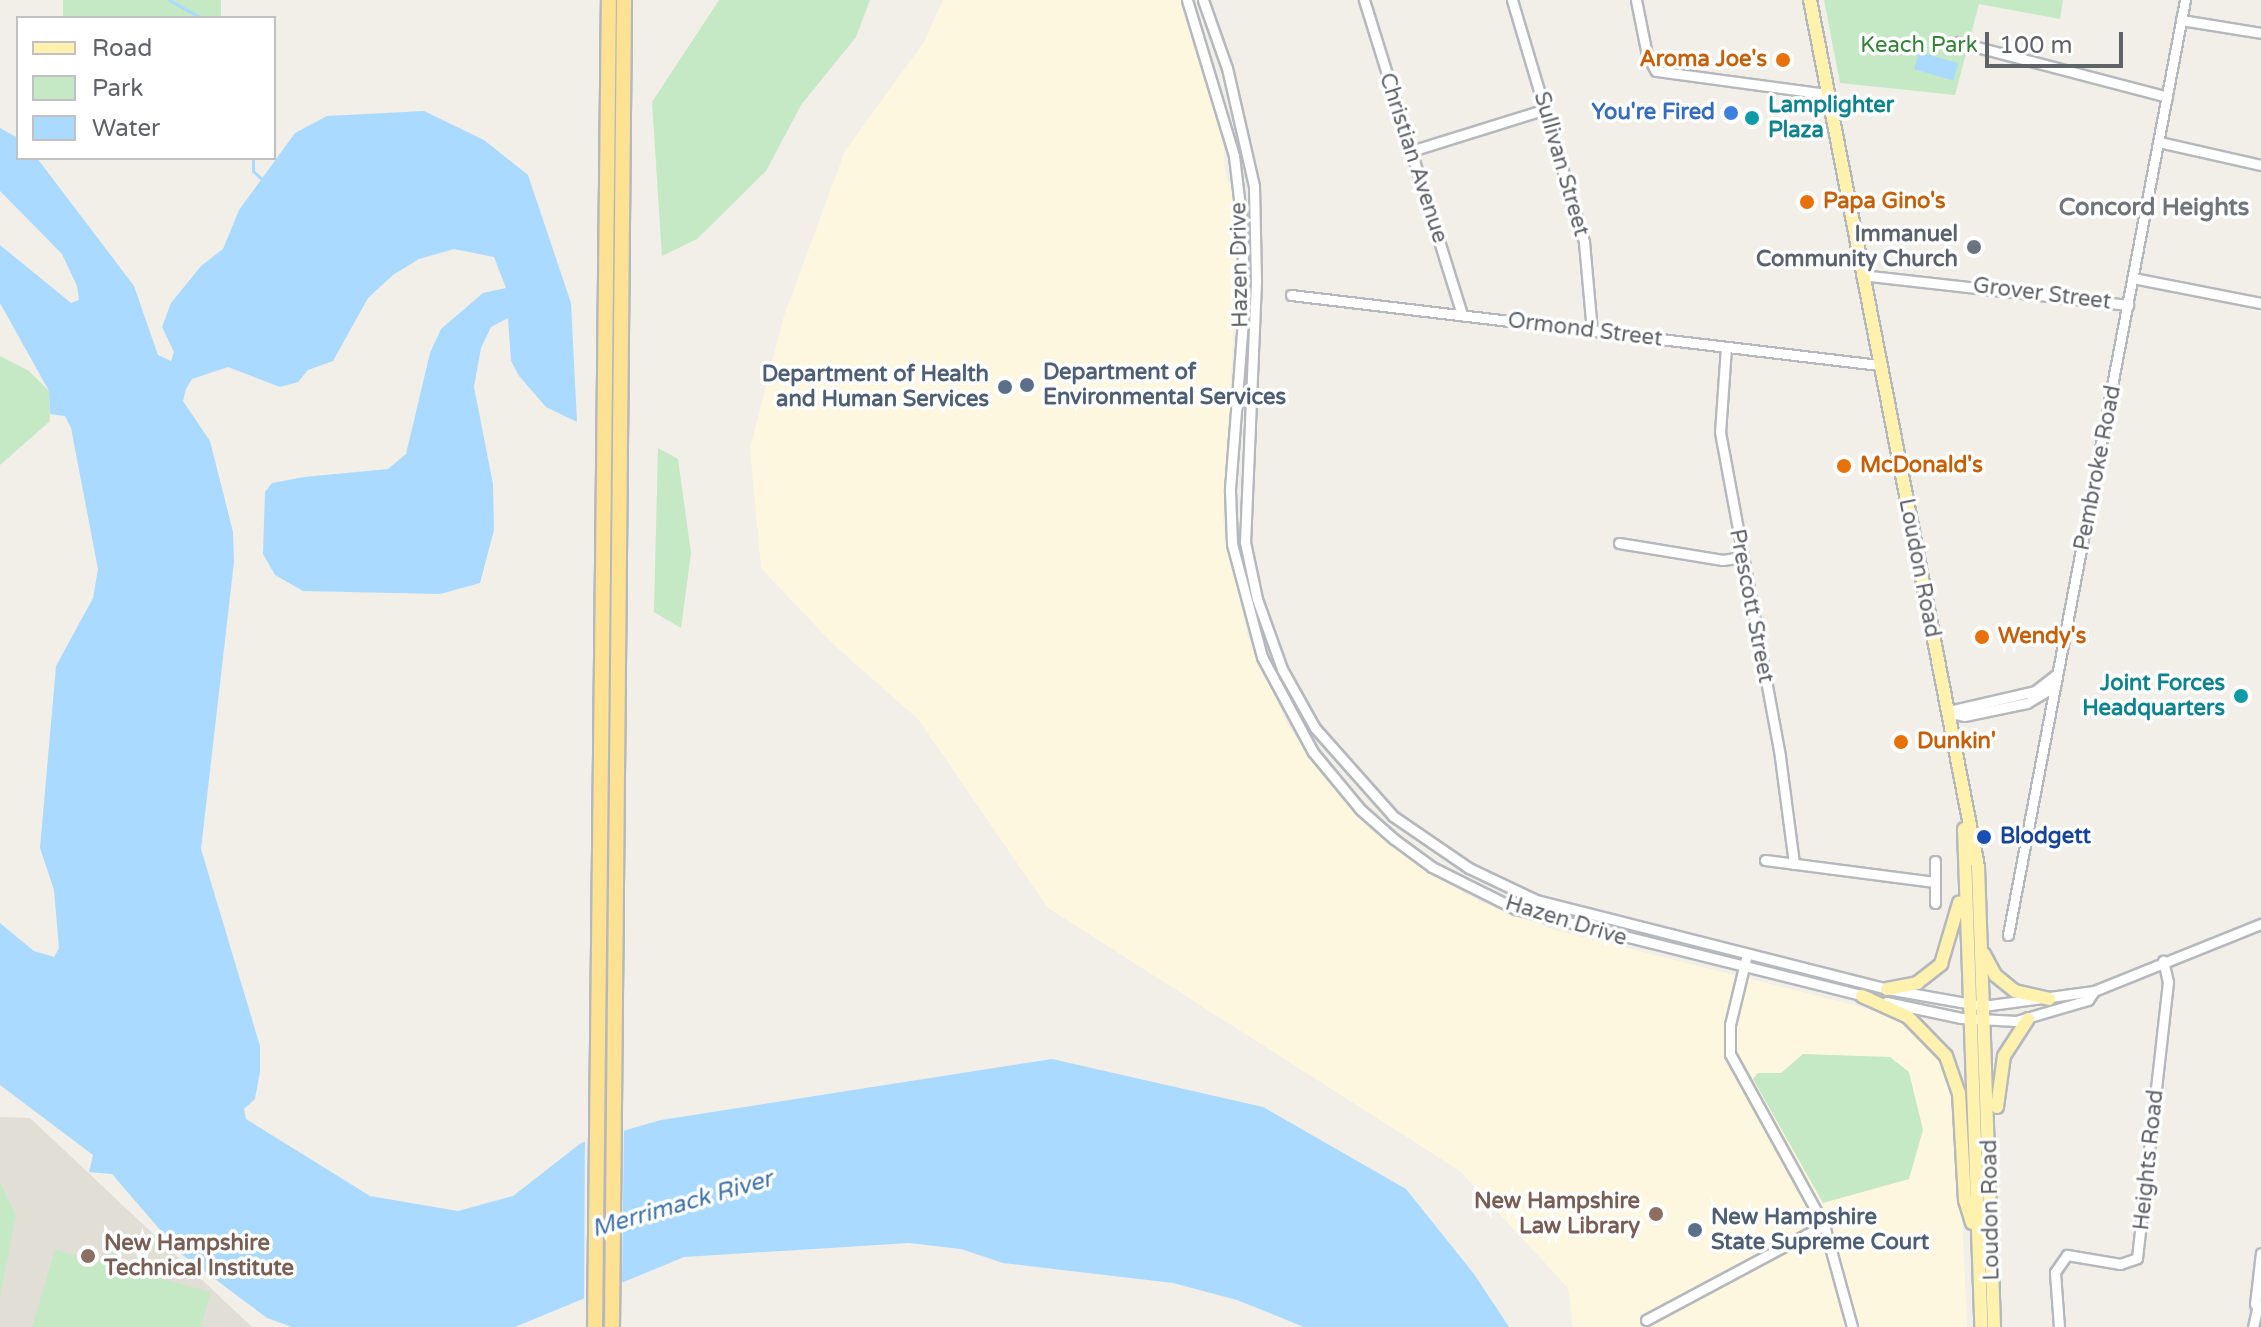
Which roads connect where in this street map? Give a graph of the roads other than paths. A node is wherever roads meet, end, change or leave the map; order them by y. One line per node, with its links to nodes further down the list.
1 (609, 0): 61 (highway)
2 (624, 0): 60 (highway)
3 (1187, 0): 44 (street, Hazen Drive)
4 (1203, 0): 42 (street, Hazen Drive)
5 (1364, 0): 17 (street, Christian Avenue)
6 (1512, 0): 15 (street, Sullivan Street)
7 (1636, 0): 13 (street)
8 (1810, 0): 13 (main road, Loudon Road)
9 (2185, 0): 10 (street, Pembroke Road)
10 (2181, 20): 11 (street); 14 (street, Pembroke Road)
11 (2261, 33)
12 (1958, 42): 14 (street)
13 (1827, 94): 19 (main road, Loudon Road)
14 (2167, 97): 16 (street, Pembroke Road)
15 (1546, 109): 17 (street); 25 (street, Sullivan Street)
16 (2159, 142): 18 (street); 20 (street, Pembroke Road)
17 (1411, 151): 24 (street, Christian Avenue)
18 (2261, 165)
19 (1861, 275): 23 (street, Grover Street); 27 (main road, Loudon Road)
20 (2133, 278): 22 (street); 23 (street, Pembroke Road)
21 (1291, 295): 24 (street, Ormond Street)
22 (2261, 303)
23 (2128, 305): 30 (street, Pembroke Road)
24 (1462, 315): 25 (street, Ormond Street)
25 (1592, 331): 26 (street, Ormond Street)
26 (1726, 347): 27 (street, Ormond Street); 29 (street, Prescott Street)
27 (1879, 365): 31 (main road, Loudon Road)
28 (1619, 543): 29 (street)
29 (1742, 557): 35 (street, Prescott Street)
30 (2059, 671): 31 (street); 40 (street, Pembroke Road)
31 (1947, 712): 32 (main road, Loudon Road)
32 (1965, 806): 36 (main road, Loudon Road); 41 (main road, Loudon Road)
33 (1765, 860): 35 (street)
34 (1935, 861): 37 (street)
35 (1794, 864): 37 (street)
36 (1963, 876): 45 (main road); 49 (main road, Loudon Road)
37 (1935, 882): 38 (street)
38 (1935, 903)
39 (2261, 924): 43 (street)
40 (2008, 935)
41 (1983, 952): 48 (main road); 50 (main road, Loudon Road)
42 (1747, 954): 44 (street); 45 (street, Hazen Drive)
43 (2163, 961): 46 (street); 65 (street, Heights Road)
44 (1744, 969): 47 (street, Hazen Drive); 55 (street)
45 (1887, 989): 49 (street, Hazen Drive)
46 (2094, 991): 48 (street, Hazen Drive); 52 (street, Hazen Drive)
47 (1862, 996): 51 (street, Hazen Drive); 56 (main road)
48 (2049, 999): 50 (street, Hazen Drive)
49 (1969, 1003): 50 (street, Hazen Drive); 51 (main road, Loudon Road)
50 (1983, 1006): 53 (main road, Loudon Road)
51 (1970, 1019): 53 (street, Hazen Drive); 56 (main road, Loudon Road)
52 (2028, 1019): 53 (street, Hazen Drive); 54 (main road)
53 (1985, 1020): 54 (main road, Loudon Road)
54 (1990, 1205): 64 (main road, Loudon Road)
55 (1824, 1225): 59 (street); 62 (street)
56 (1978, 1241): 63 (main road, Loudon Road)
57 (2261, 1253): 58 (street)
58 (2258, 1305): 66 (street)
59 (1646, 1320)
60 (613, 1322)
61 (595, 1324)
62 (1852, 1327)
63 (1981, 1327)
64 (1994, 1327)
65 (2059, 1327)
66 (2253, 1327)

